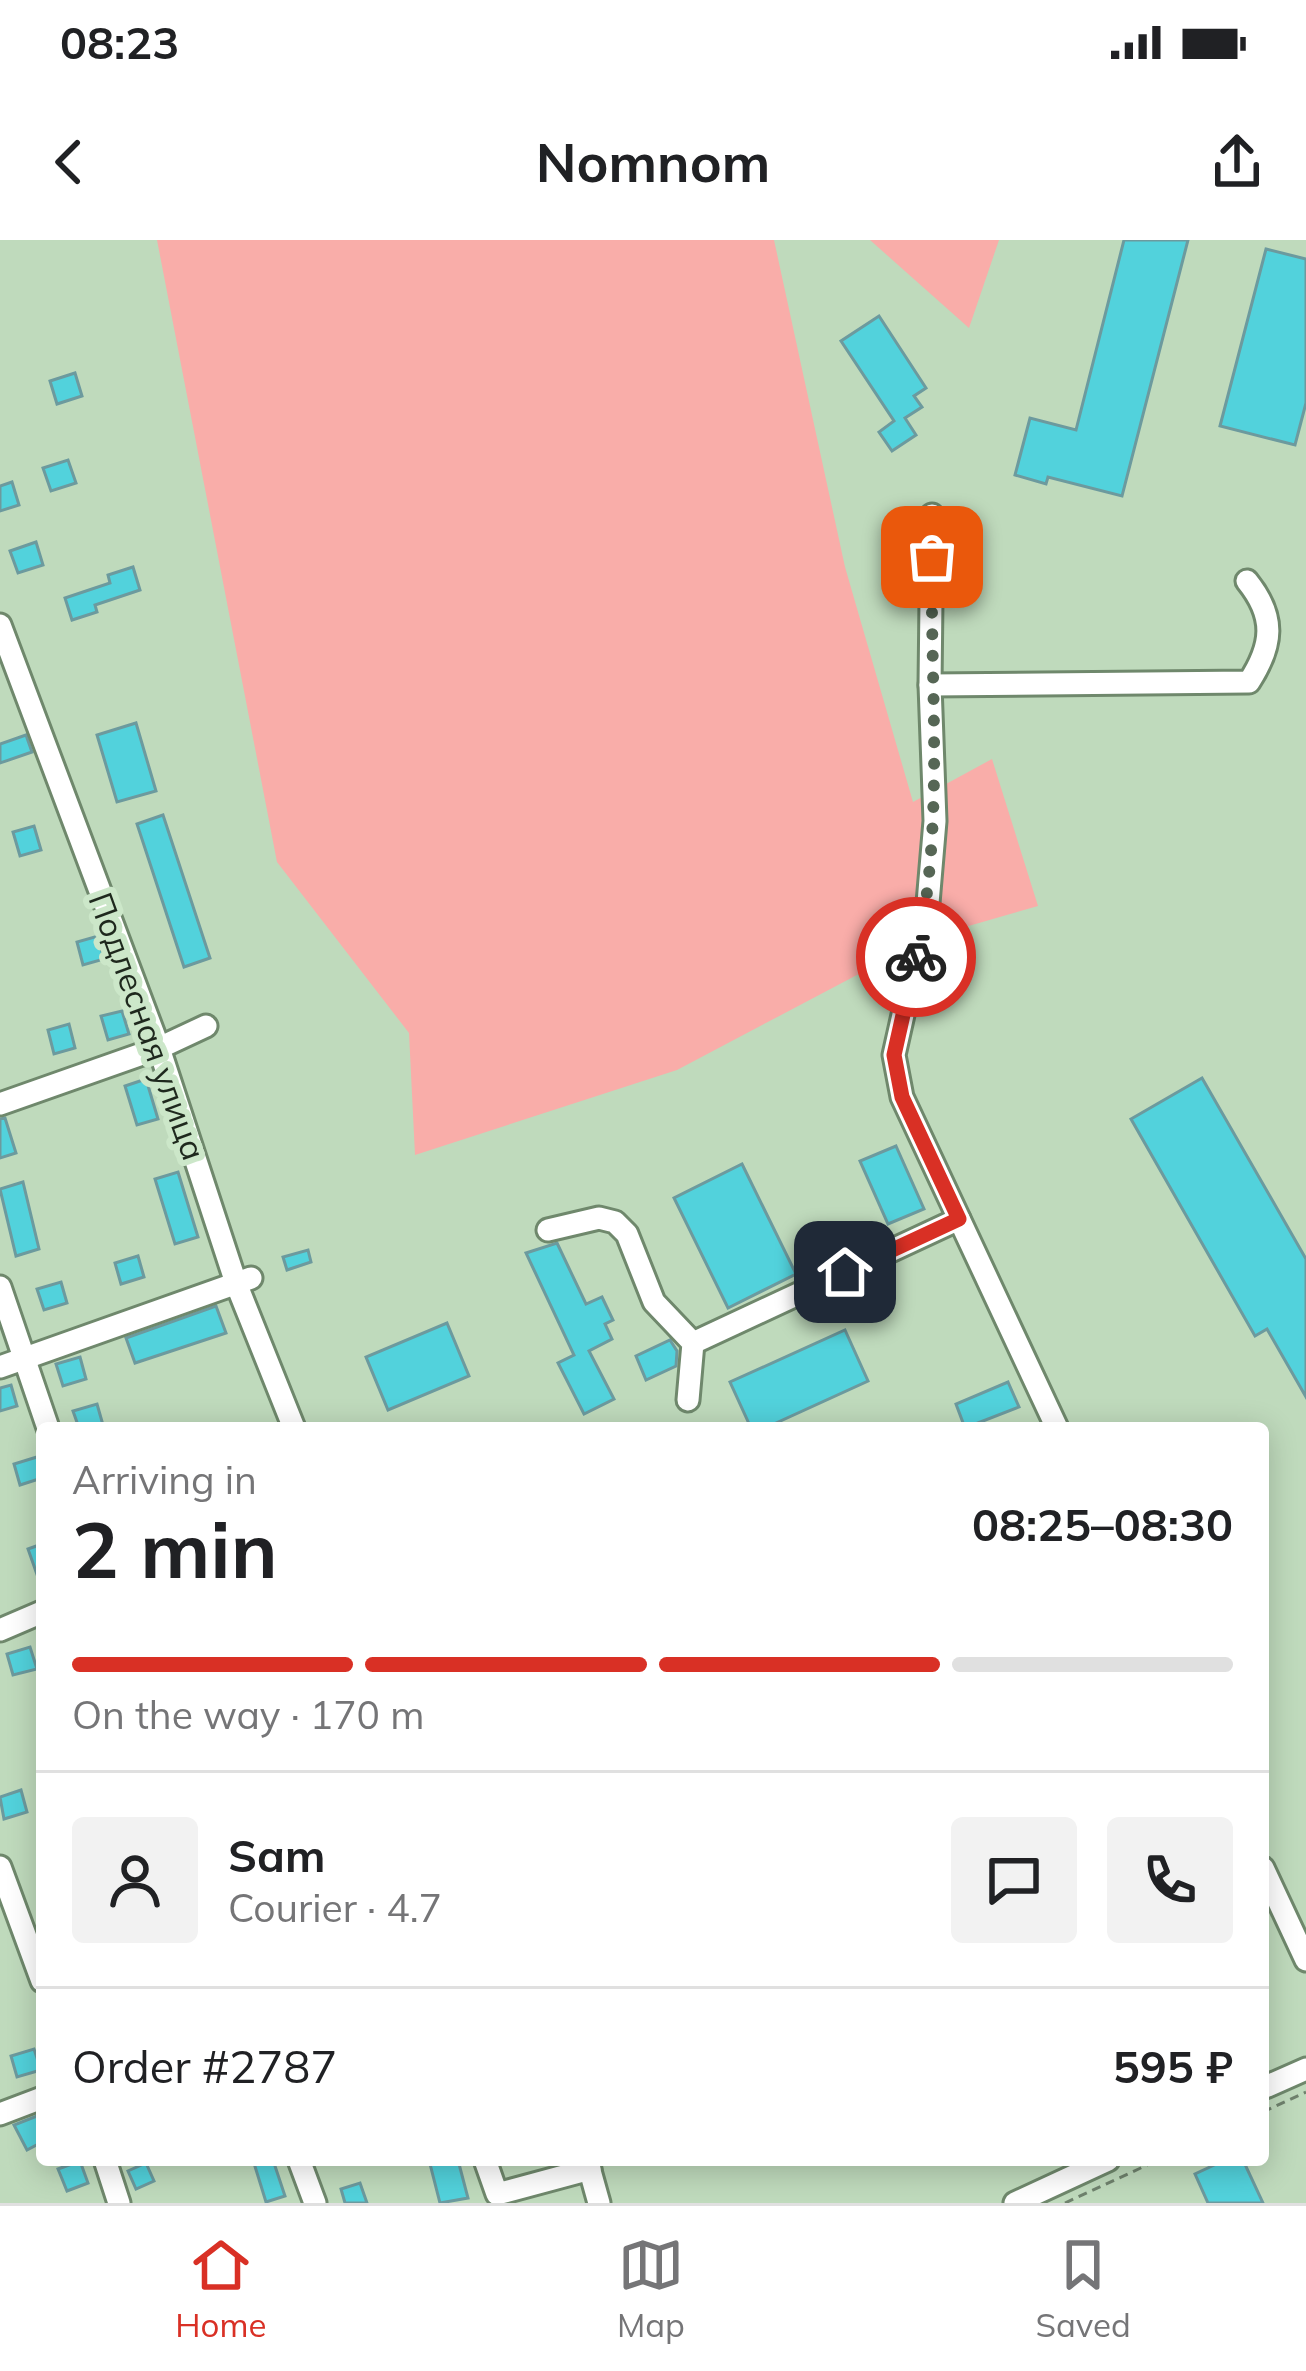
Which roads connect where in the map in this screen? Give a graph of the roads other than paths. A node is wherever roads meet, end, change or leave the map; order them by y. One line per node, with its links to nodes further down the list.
1 (932, 515): 4 (street)
2 (1247, 581): 4 (street)
3 (0, 625): 6 (street, Подлесная улица)
4 (930, 685): 8 (street)
5 (206, 1026): 6 (street)
6 (159, 1048): 7 (street); 10 (street, Подлесная улица)
7 (0, 1104)
8 (959, 1219): 12 (street); 18 (street)
9 (548, 1230): 12 (street)
10 (244, 1281): 13 (street); 17 (street, Подлесная улица)
11 (0, 1286): 13 (street)
12 (693, 1343): 15 (street)
13 (23, 1358): 14 (street); 16 (street)
14 (0, 1367)
15 (688, 1400)
16 (46, 1422)
17 (292, 1422)
18 (1054, 1422)
19 (36, 1615): 20 (street)
20 (0, 1630)
21 (0, 1867): 24 (street)
22 (1269, 1881): 23 (street)
23 (1306, 1960)
24 (36, 1965)
25 (1306, 2068): 26 (street)
26 (1269, 2085)
27 (36, 2100): 28 (street)
28 (0, 2114)
29 (107, 2166): 35 (street)
30 (301, 2166): 36 (street)
31 (487, 2166): 32 (street)
32 (583, 2166)
33 (590, 2166): 37 (street)
34 (1095, 2166): 38 (street)
35 (119, 2203)
36 (315, 2203)
37 (599, 2203)
38 (1015, 2203)

